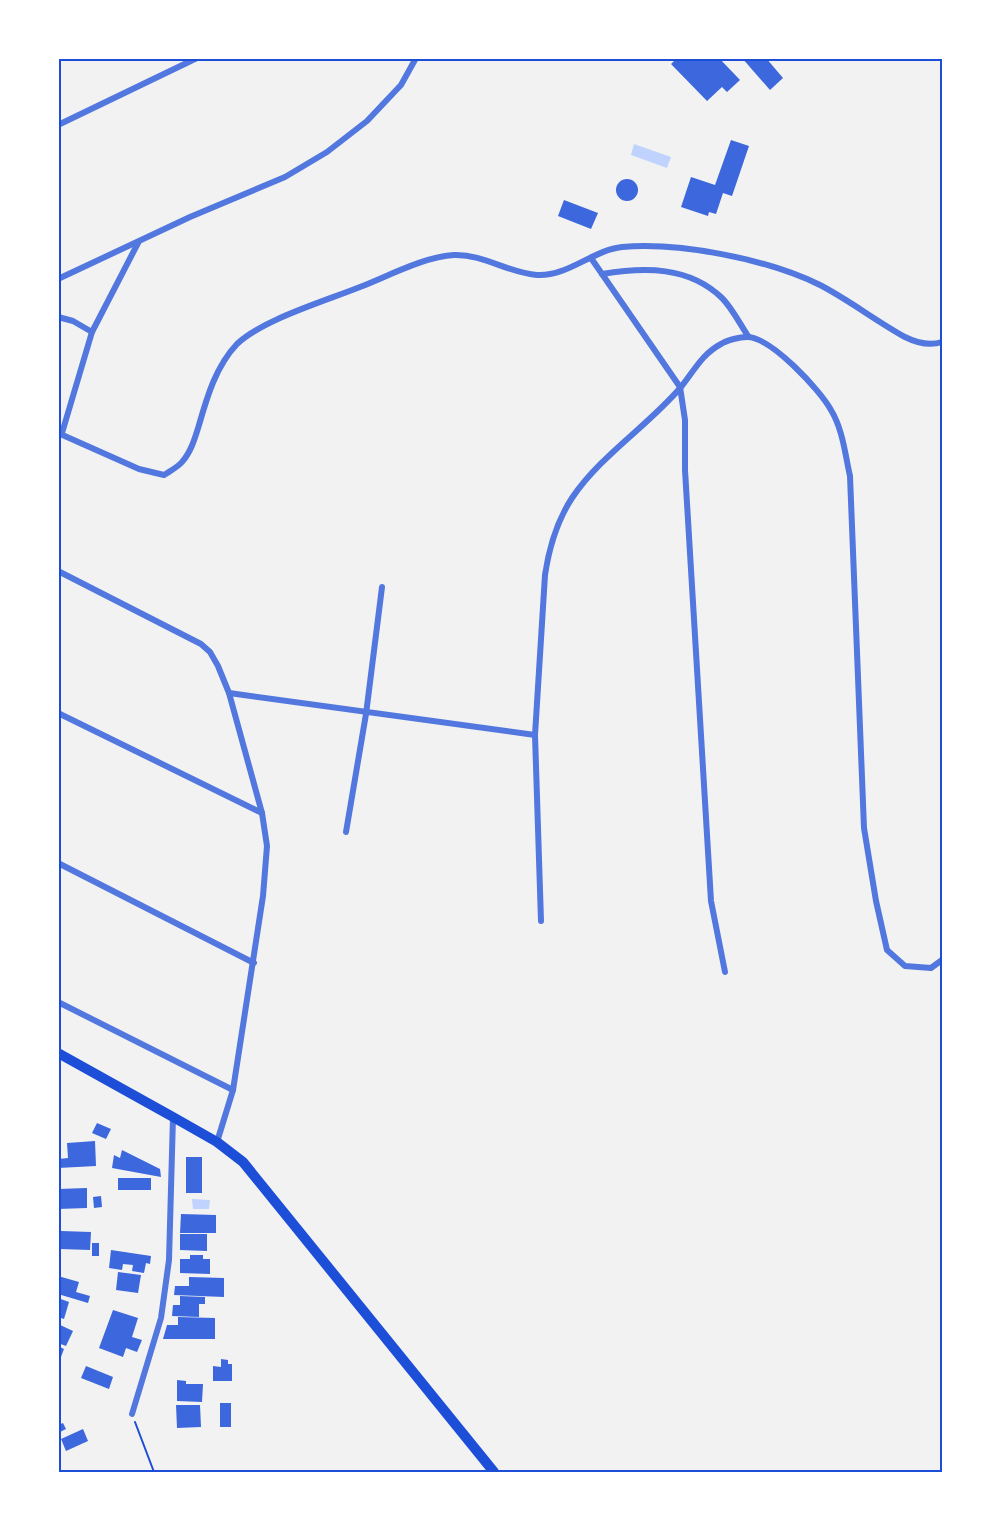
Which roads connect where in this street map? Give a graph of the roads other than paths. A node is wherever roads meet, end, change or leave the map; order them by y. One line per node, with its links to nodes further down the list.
1 (197, 58): 3 (street)
2 (416, 58): 4 (street)
3 (58, 125)
4 (139, 242): 7 (street); 9 (street)
5 (591, 258): 6 (street); 11 (street); 13 (street)
6 (602, 274): 10 (street); 12 (street)
7 (58, 279)
8 (58, 316): 9 (street)
9 (92, 332): 13 (street)
10 (748, 336): 12 (street); 24 (street)
11 (942, 342)
12 (680, 387): 19 (street); 26 (street)
13 (60, 433)
14 (58, 572): 16 (street)
15 (382, 587): 18 (street)
16 (229, 693): 18 (street); 20 (street)
17 (58, 713): 20 (street)
18 (366, 714): 19 (street); 21 (street)
19 (535, 735): 23 (street)
20 (262, 813): 25 (street)
21 (346, 832)
22 (58, 863): 25 (street)
23 (541, 921)
24 (942, 960)
25 (254, 963): 29 (street)
26 (725, 972)
27 (58, 1002): 29 (street)
28 (58, 1053): 30 (main road)
29 (233, 1090): 31 (street)
30 (173, 1117): 31 (main road); 32 (street)
31 (217, 1142): 33 (main road)
32 (132, 1414)
33 (494, 1473)

